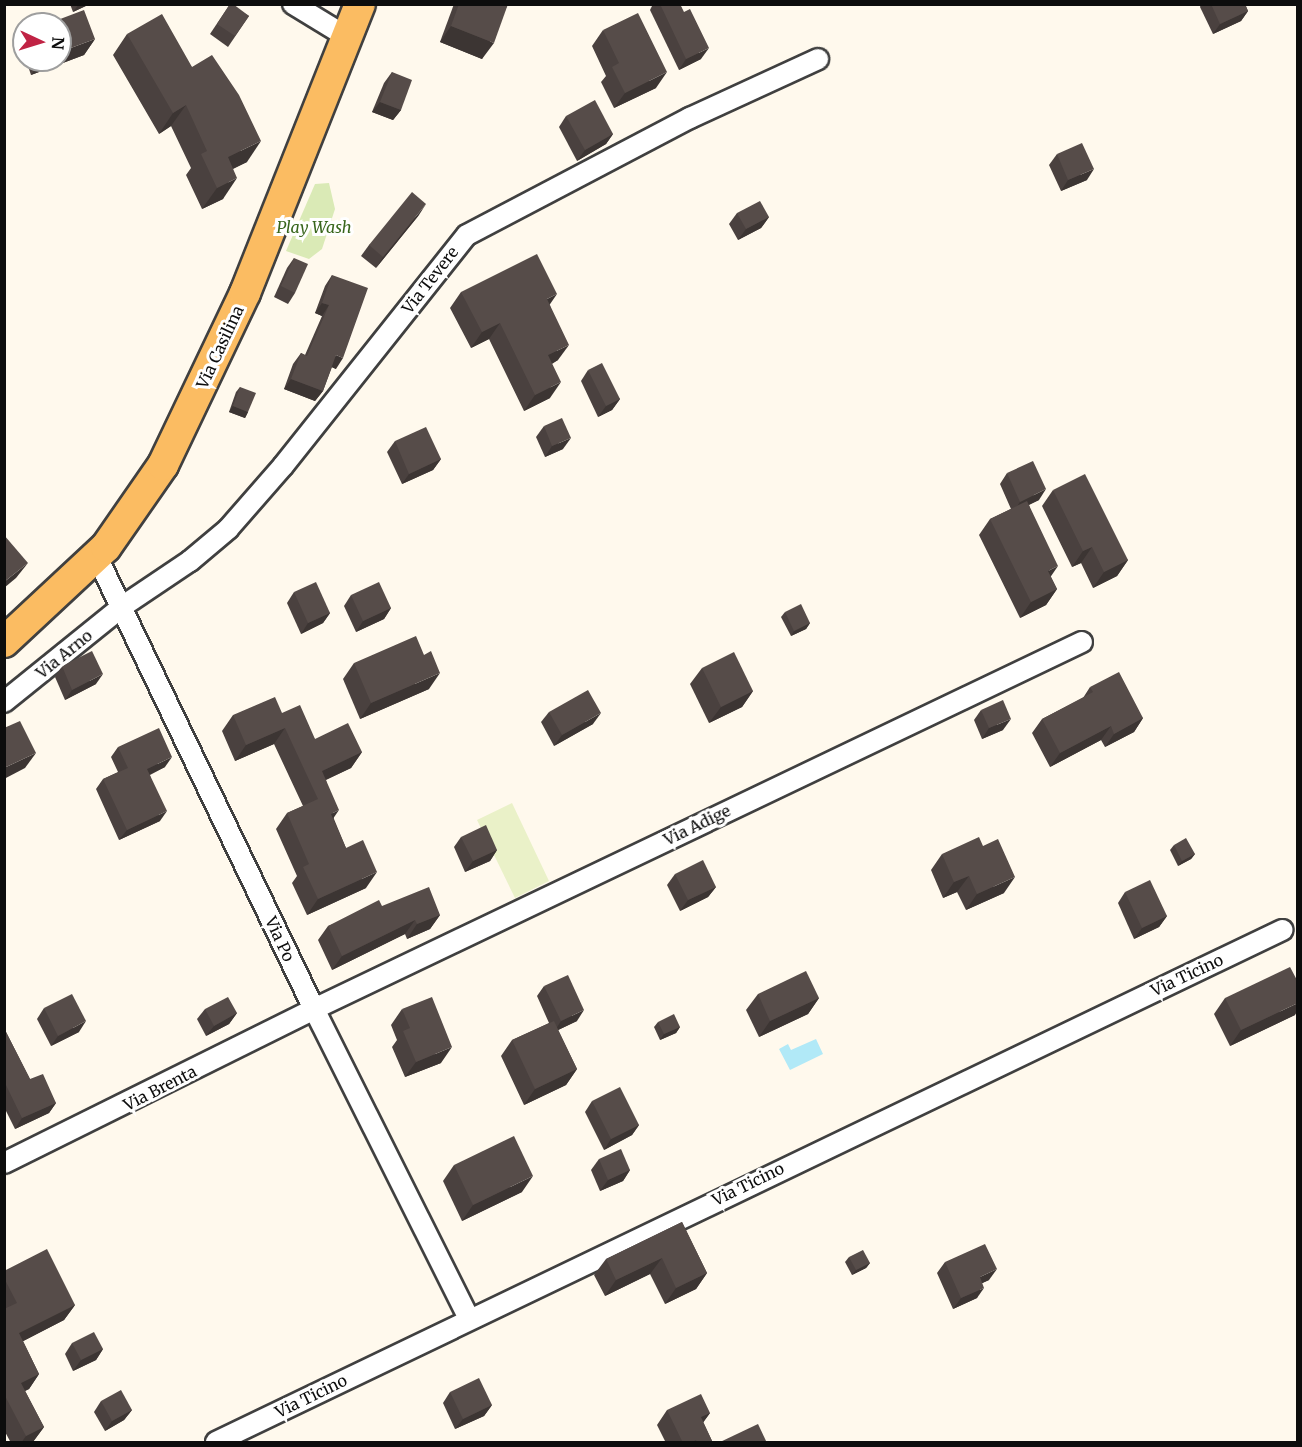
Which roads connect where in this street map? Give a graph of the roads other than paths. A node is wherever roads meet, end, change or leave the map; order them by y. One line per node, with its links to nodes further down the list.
1 (293, 4): 3 (street)
2 (360, 4): 3 (main road, Via Casilina)
3 (347, 37): 5 (main road, Via Casilina)
4 (818, 59): 6 (street, Via Tevere)
5 (97, 557): 6 (street, Via Po); 7 (main road, Via Casilina)
6 (123, 606): 9 (street, Via Arno); 11 (street, Via Po)
7 (4, 642)
8 (1082, 642): 11 (street, Via Adige)
9 (4, 702)
10 (1282, 930): 13 (street, Via Ticino)
11 (314, 1009): 12 (street, Via Brenta); 13 (street, Via Po)
12 (4, 1163)
13 (469, 1319): 14 (street, Via Ticino)
14 (216, 1443)

